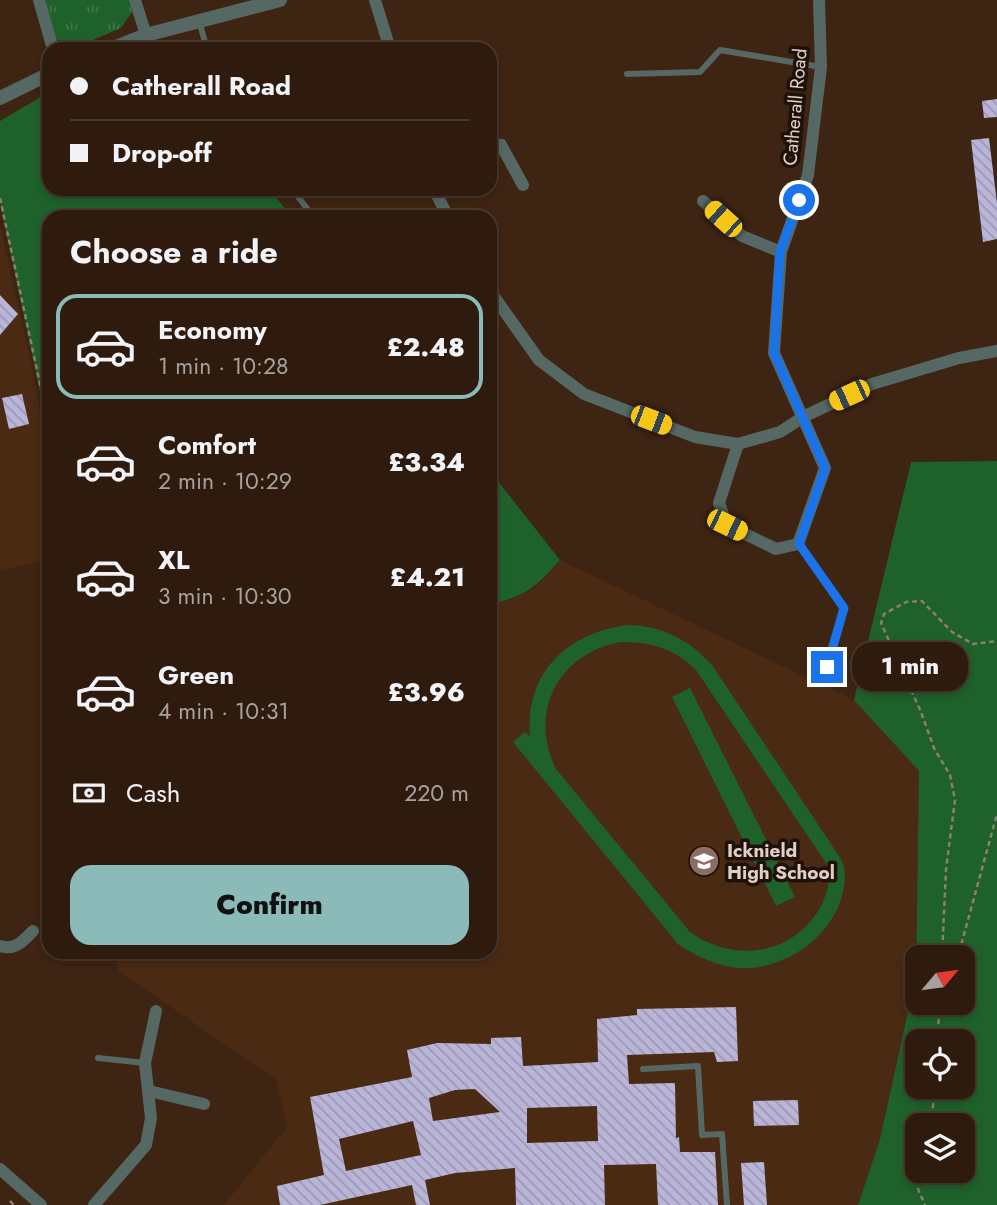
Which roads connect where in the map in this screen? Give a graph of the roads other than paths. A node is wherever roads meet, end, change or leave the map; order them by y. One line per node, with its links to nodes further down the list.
1 (39, 0): 8 (street)
2 (135, 0): 7 (street)
3 (280, 0): 6 (street)
4 (375, 0): 11 (street)
5 (819, 0): 12 (street, Catherall Road)
6 (199, 21): 7 (street); 10 (lane)
7 (146, 35): 9 (street)
8 (51, 42)
9 (128, 42)
10 (205, 42)
11 (388, 42)
12 (821, 67): 13 (lane); 21 (street, Catherall Road)
13 (627, 74)
14 (42, 78): 15 (street)
15 (0, 98)
16 (497, 146): 17 (street)
17 (523, 185)
18 (297, 196): 20 (lane)
19 (703, 201): 21 (street)
20 (308, 210)
21 (780, 252): 24 (street, Catherall Road)
22 (497, 301): 25 (street)
23 (997, 351): 24 (street)
24 (803, 417): 25 (street); 26 (street, Catherall Road)
25 (738, 444): 26 (street)
26 (799, 544): 27 (lane)
27 (827, 667)
28 (33, 931): 29 (street)
29 (0, 946)
30 (156, 1012): 32 (street)
31 (98, 1058): 32 (lane)
32 (145, 1063): 34 (street)
33 (643, 1069): 40 (lane)
34 (149, 1091): 35 (street); 39 (street)
35 (204, 1104)
36 (0, 1170): 37 (street)
37 (27, 1200): 38 (street)
38 (41, 1205)
39 (94, 1205)
40 (727, 1205)

